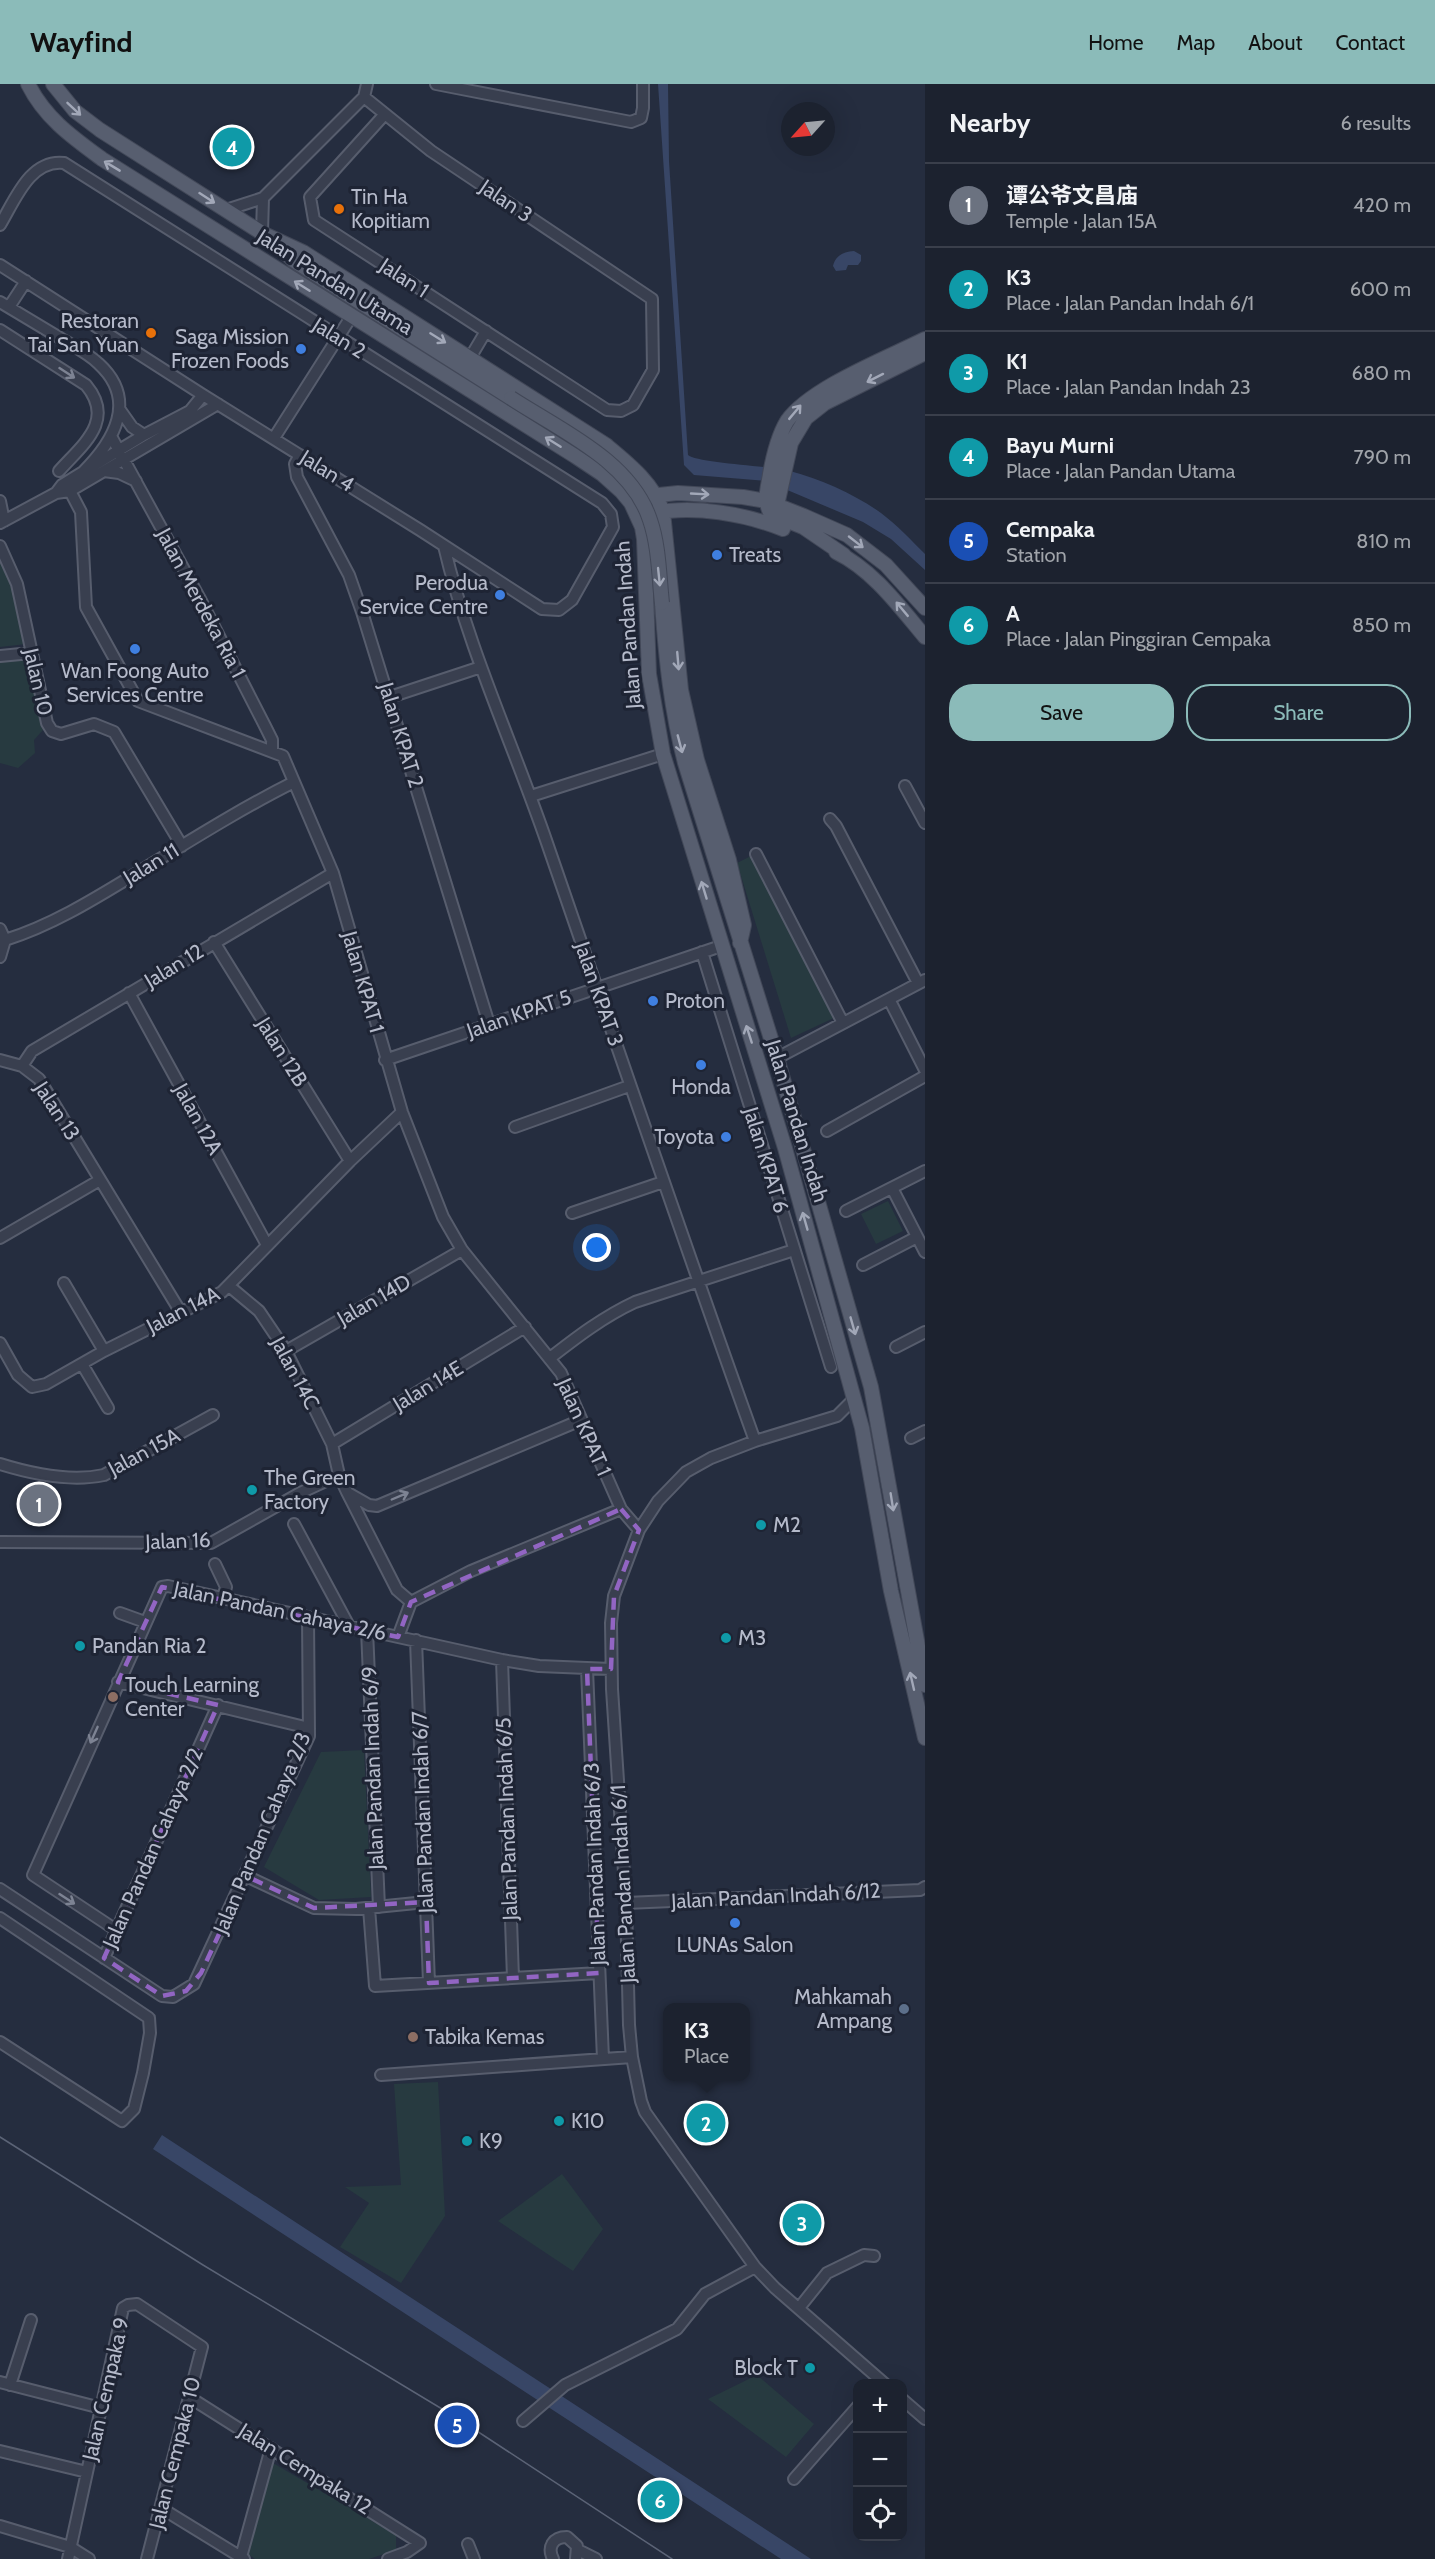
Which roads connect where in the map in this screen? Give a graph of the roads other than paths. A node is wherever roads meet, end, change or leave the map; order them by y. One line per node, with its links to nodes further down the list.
1 (28, 84): 12 (main road, Jalan Pandan Utama, one-way to 1)
2 (52, 84): 8 (main road, Jalan Pandan Utama, one-way to 8)
3 (367, 84): 6 (street)
4 (436, 84): 5 (street)
5 (643, 84)
6 (364, 97): 7 (street, Jalan 3); 9 (street)
7 (385, 114): 19 (street, Jalan 1); 27 (street, Jalan 3)
8 (187, 185): 10 (main road, Jalan Pandan Utama, one-way to 10); 12 (main road)
9 (264, 198): 10 (street); 13 (street)
10 (226, 210): 13 (main road, Jalan Pandan Utama)
11 (0, 225): 20 (street, Jalan 2)
12 (213, 230): 17 (main road, Jalan Pandan Utama, one-way to 12)
13 (262, 233): 23 (main road, Jalan Pandan Utama, one-way to 23); 77 (main road, one-way to 77, bridge)
14 (0, 265): 15 (street, Jalan 4)
15 (26, 281): 16 (street); 24 (street, Jalan 4)
16 (5, 305): 26 (street)
17 (351, 317): 20 (street); 39 (main road, Jalan Pandan Utama, one-way to 17)
18 (0, 330): 36 (street, one-way to 36)
19 (486, 331): 23 (street); 27 (street, Jalan 1)
20 (338, 338): 30 (street); 50 (street, Jalan 2)
21 (925, 339): 35 (main road, one-way to 21)
22 (925, 353): 35 (main road, one-way to 35)
23 (470, 358): 32 (main road, Jalan Pandan Utama)
24 (203, 395): 25 (street, Jalan 4); 28 (street)
25 (218, 404): 30 (street, Jalan 4); 31 (street)
26 (120, 410): 28 (street); 29 (street)
27 (607, 410)
28 (144, 435): 33 (street)
29 (112, 438): 33 (street, Jalan Merdeka Ria 1); 38 (street)
30 (274, 438): 34 (street, Jalan 4)
31 (141, 449): 33 (street); 40 (street)
32 (617, 454): 39 (main road); 44 (main road, Jalan Pandan Utama)
33 (121, 455): 37 (street); 38 (street); 40 (street, Jalan Merdeka Ria 1)
34 (300, 455): 55 (street, Jalan 4); 63 (street, Jalan KPAT 2)
35 (778, 467): 41 (main road)
36 (59, 471)
37 (104, 471): 40 (street); 42 (street)
38 (83, 472): 43 (street)
39 (602, 474): 47 (main road, Jalan Pandan Utama)
40 (136, 482): 64 (street, Jalan Merdeka Ria 1)
41 (773, 486): 45 (main road); 48 (main road); 51 (main road)
42 (70, 491): 43 (street); 64 (street)
43 (57, 493): 53 (street)
44 (656, 494): 45 (main road, one-way to 45); 47 (main road); 49 (main road, Jalan Pandan Utama)
45 (743, 498): 48 (main road)
46 (0, 501): 53 (street)
47 (631, 503): 52 (main road, Jalan Pandan Utama)
48 (768, 510): 49 (main road); 51 (main road); 59 (main road, one-way to 48)
49 (663, 512): 52 (main road); 56 (main road, Jalan Pandan Indah)
50 (611, 514): 55 (street, Jalan 4)
51 (804, 516): 58 (main road, one-way to 58)
52 (638, 517): 57 (main road, Jalan Pandan Indah)
53 (2, 522)
54 (0, 546): 60 (street, Jalan 10)
55 (444, 546): 62 (street, Jalan KPAT 3)
56 (668, 549): 57 (main road); 77 (main road, Jalan Pandan Indah, one-way to 77)
57 (644, 551): 65 (main road, Jalan Pandan Indah)
58 (925, 608)
59 (925, 637)
60 (31, 653): 61 (street); 72 (street, Jalan 10)
61 (0, 656)
62 (481, 667): 63 (street); 68 (street, Jalan KPAT 3)
63 (390, 697): 86 (street, Jalan KPAT 2)
64 (272, 750): 66 (street, Jalan KPAT 1)
65 (663, 754): 68 (street); 78 (main road, Jalan Pandan Indah, one-way to 65)
66 (294, 782): 72 (street, Jalan 11); 74 (street, Jalan KPAT 1)
67 (905, 786): 69 (street)
68 (531, 796): 82 (street, Jalan KPAT 3)
69 (921, 805): 71 (street)
70 (830, 819): 81 (street)
71 (925, 823)
72 (182, 846): 75 (street, Jalan 11)
73 (756, 854): 85 (street)
74 (333, 873): 76 (street, Jalan 12); 89 (street, Jalan KPAT 1)
75 (3, 935): 80 (street, Jalan 11)
76 (214, 942): 83 (street, Jalan 12); 97 (street, Jalan 12B)
77 (740, 943): 87 (main road, Jalan Pandan Indah)
78 (721, 946): 79 (street, Jalan KPAT 5); 124 (main road, Jalan Pandan Indah, one-way to 78)
79 (702, 952): 82 (street, Jalan KPAT 5); 108 (street, Jalan KPAT 6)
80 (0, 957)
81 (922, 982): 84 (street)
82 (597, 987): 86 (street, Jalan KPAT 5); 93 (street, Jalan KPAT 3)
83 (129, 993): 90 (street, Jalan 12); 106 (street, Jalan 12A)
84 (889, 999): 85 (street); 91 (street)
85 (843, 1023): 87 (street)
86 (489, 1024): 89 (street, Jalan KPAT 5)
87 (777, 1058): 155 (main road, Jalan Pandan Indah, one-way to 155)
88 (0, 1060): 90 (street, Jalan 13)
89 (385, 1060): 94 (street, Jalan KPAT 1)
90 (22, 1066): 99 (street, Jalan 13)
91 (925, 1070)
92 (925, 1076): 96 (street)
93 (629, 1086): 95 (street); 100 (street, Jalan KPAT 3)
94 (402, 1112): 97 (street, Jalan 14A); 107 (street, Jalan KPAT 1)
95 (515, 1127)
96 (827, 1131)
97 (350, 1161): 106 (street, Jalan 14A)
98 (925, 1171): 101 (street)
99 (100, 1180): 105 (street); 114 (street, Jalan 13)
100 (663, 1182): 103 (street); 111 (street, Jalan KPAT 3)
101 (892, 1188): 102 (street); 104 (street)
102 (846, 1211)
103 (572, 1213)
104 (917, 1237): 109 (street); 110 (street)
105 (0, 1238)
106 (267, 1245): 113 (street, Jalan 14A)
107 (462, 1250): 115 (street, Jalan KPAT 1); 120 (street, Jalan 14D)
108 (794, 1250): 111 (street); 123 (street, Jalan KPAT 6)
109 (925, 1252)
110 (863, 1265)
111 (698, 1282): 121 (street); 132 (street, Jalan KPAT 3)
112 (64, 1283): 119 (street)
113 (229, 1287): 114 (street, Jalan 14A); 120 (street, Jalan 14C)
114 (180, 1311): 119 (street, Jalan 14A)
115 (525, 1327): 121 (street, Jalan KPAT 1); 133 (street, Jalan 14E)
116 (925, 1332): 118 (street)
117 (0, 1343): 122 (street, Jalan 14A)
118 (896, 1347)
119 (104, 1351): 122 (street, Jalan 14A)
120 (286, 1351): 133 (street, Jalan 14C)
121 (550, 1358): 128 (street, Jalan KPAT 1)
122 (82, 1364): 125 (street)
123 (831, 1367)
124 (854, 1398): 127 (street, Jalan Pandan Indah 6/1); 129 (main road, Jalan Pandan Indah)
125 (108, 1408)
126 (213, 1415): 134 (street, Jalan 15A)
127 (837, 1416): 129 (street); 132 (street, Jalan Pandan Indah 6/1)
128 (581, 1420): 136 (street, one-way to 128); 137 (street, Jalan KPAT 1)
129 (862, 1428): 158 (main road, Jalan Pandan Indah, one-way to 129)
130 (925, 1431): 131 (street)
131 (911, 1438)
132 (755, 1442): 139 (street, Jalan Pandan Indah 6/1)
133 (332, 1444): 135 (street, Jalan 14C)
134 (0, 1464)
135 (339, 1474): 136 (street, Jalan 14C); 140 (street, Jalan 16)
136 (348, 1492): 143 (street, Jalan 14C)
137 (621, 1509): 139 (street, Jalan KPAT 1); 143 (street)
138 (294, 1524): 147 (street)
139 (639, 1530): 153 (street, Jalan Pandan Indah 6/1)
140 (0, 1542)
141 (215, 1564): 142 (street)
142 (223, 1598): 145 (street, Jalan Pandan Cahaya 2/6); 146 (street, Jalan Pandan Cahaya 2/6)
143 (411, 1602): 149 (street)
144 (120, 1613): 146 (street)
145 (308, 1617): 147 (street, Jalan Pandan Cahaya 2/6); 157 (street, Jalan Pandan Cahaya 2/3)
146 (145, 1622): 154 (street)
147 (349, 1626): 148 (street, Jalan Pandan Cahaya 2/6)
148 (367, 1630): 149 (street, Jalan Pandan Cahaya 2/6); 164 (street, Jalan Pandan Indah 6/9)
149 (398, 1636): 150 (street, Jalan Pandan Cahaya 2/6)
150 (416, 1640): 151 (street, Jalan Pandan Cahaya 2/6); 162 (street, Jalan Pandan Indah 6/7)
151 (502, 1660): 152 (street, Jalan Pandan Cahaya 2/6); 169 (street, Jalan Pandan Indah 6/5)
152 (587, 1669): 153 (street, Jalan Pandan Cahaya 2/6); 168 (street, Jalan Pandan Indah 6/3)
153 (611, 1669): 163 (street, Jalan Pandan Indah 6/1)
154 (118, 1682): 156 (street); 166 (street, one-way to 166)
155 (925, 1685)
156 (218, 1706): 157 (street); 166 (street, Jalan Pandan Cahaya 2/2)
157 (309, 1728): 159 (street, Jalan Pandan Cahaya 2/3)
158 (925, 1738)
159 (246, 1876): 164 (street); 167 (street, Jalan Pandan Cahaya 2/3)
160 (925, 1887): 163 (street, Jalan Pandan Indah 6/12)
161 (0, 1889): 167 (street)
162 (426, 1902): 164 (street); 170 (street, Jalan Pandan Indah 6/7)
163 (626, 1903): 172 (street, Jalan Pandan Indah 6/1)
164 (374, 1908): 170 (street)
165 (0, 1918): 171 (street)
166 (116, 1930): 167 (street, Jalan Pandan Cahaya 2/2)
167 (104, 1958)
168 (599, 1972): 169 (street); 173 (street, Jalan Pandan Indah 6/3)
169 (513, 1978): 170 (street)
170 (429, 1983)
171 (0, 2042)
172 (632, 2057): 173 (street); 176 (street, Jalan Pandan Indah 6/1)
173 (603, 2059): 174 (street)
174 (381, 2075)
175 (874, 2256): 177 (street)
176 (755, 2267): 177 (street, Jalan Pandan Indah 6/1); 187 (street)
177 (799, 2308): 180 (street, Jalan Pandan Indah 6/1)
178 (31, 2320): 181 (street)
179 (202, 2347): 182 (street, Jalan Cempaka 10); 184 (street, Jalan Cempaka 9)
180 (878, 2379)
181 (5, 2384): 184 (street)
182 (189, 2397): 188 (street, Jalan Cempaka 12); 192 (street, Jalan Cempaka 10)
183 (907, 2403): 186 (street)
184 (101, 2408): 190 (street, Jalan Cempaka 9)
185 (853, 2412): 191 (street)
186 (925, 2419)
187 (523, 2421)
188 (271, 2448): 197 (street); 201 (street, Jalan Cempaka 12)
189 (0, 2451): 190 (street)
190 (87, 2472): 195 (street, Jalan Cempaka 9)
191 (794, 2479)
192 (161, 2508): 197 (street); 200 (street, Jalan Cempaka 10)
193 (0, 2526): 195 (street)
194 (468, 2544): 202 (street)
195 (70, 2547): 198 (street, Jalan Cempaka 9); 199 (street)
196 (577, 2555): 203 (street); 204 (street)
197 (243, 2558)
198 (68, 2559)
199 (89, 2559)
200 (147, 2559)
201 (388, 2559)
202 (474, 2559)
203 (553, 2559)
204 (596, 2559)

